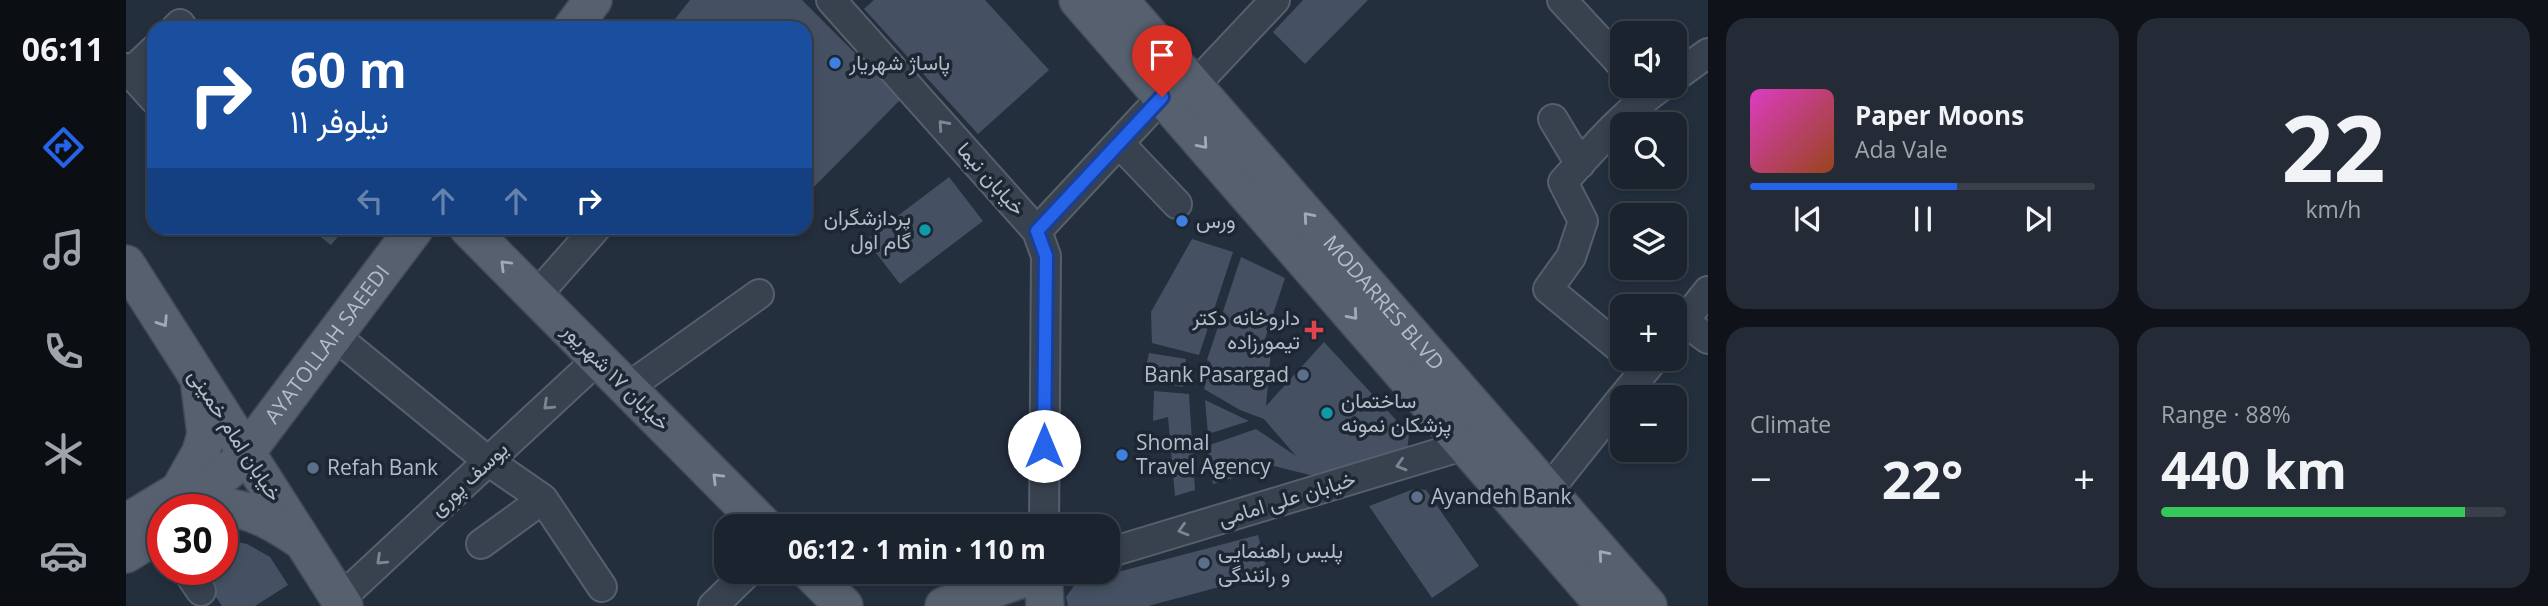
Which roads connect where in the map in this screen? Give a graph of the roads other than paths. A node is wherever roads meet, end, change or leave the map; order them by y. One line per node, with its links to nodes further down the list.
1 (1078, 0): 12 (main road, MODARRES BLVD)
2 (1119, 0): 12 (main road, MODARRES BLVD)
3 (1275, 0): 12 (street)
4 (837, 2): 18 (street, خیابان نیما, one-way to 4)
5 (1570, 3): 6 (street)
6 (1610, 51)
7 (1708, 53): 9 (street)
8 (147, 55): 10 (street)
9 (1687, 68)
10 (128, 70): 11 (street)
11 (147, 91)
12 (1178, 92): 15 (street); 35 (main road, MODARRES BLVD, one-way to 35); 38 (main road, MODARRES BLVD, one-way to 12)
13 (1642, 98): 16 (street)
14 (1553, 119): 16 (street)
15 (1119, 143): 17 (street); 18 (street)
16 (1580, 164): 29 (street)
17 (1177, 204)
18 (1037, 231): 44 (street, خیابان نیما)
19 (410, 235): 28 (main road, AYATOLLAH SAEEDI)
20 (475, 235): 25 (main road, خیابان ۱۷ شهریور, one-way to 20)
21 (590, 235): 25 (street)
22 (126, 264): 32 (main road, خیابان امام خمینی, one-way to 32)
23 (1708, 291): 26 (street)
24 (759, 294): 33 (street)
25 (536, 296): 31 (main road, خیابان ۱۷ شهریور)
26 (1687, 317)
27 (1687, 331): 30 (street)
28 (334, 335): 36 (main road, AYATOLLAH SAEEDI); 37 (street)
29 (1610, 340)
30 (1708, 340)
31 (598, 359): 33 (main road, خیابان ۱۷ شهریور); 37 (street, یوسف پوری, one-way to 37)
32 (200, 379): 36 (main road, خیابان امام خمینی); 39 (main road)
33 (626, 388): 43 (main road, خیابان ۱۷ شهریور, one-way to 33)
34 (1610, 414): 38 (street)
35 (1466, 445): 50 (street, خیابان علی امامی, one-way to 50); 62 (main road, MODARRES BLVD)
36 (242, 457): 40 (main road, AYATOLLAH SAEEDI); 48 (main road, خیابان امام خمینی)
37 (488, 461): 41 (street); 57 (street, یوسف پوری, one-way to 57)
38 (1547, 492): 63 (main road, MODARRES BLVD, one-way to 38)
39 (197, 494)
40 (201, 494)
41 (543, 499): 49 (street); 56 (street)
42 (238, 509): 48 (main road)
43 (752, 514)
44 (1044, 514)
45 (147, 516): 46 (main road, AYATOLLAH SAEEDI)
46 (126, 523)
47 (147, 542): 51 (main road)
48 (303, 542): 57 (main road, خیابان امام خمینی)
49 (481, 544)
50 (1120, 549)
51 (126, 554)
52 (736, 584): 58 (street)
53 (822, 584): 59 (main road)
54 (1008, 584): 60 (main road)
55 (1044, 584): 61 (main road)
56 (602, 587)
57 (342, 602)
58 (713, 606)
59 (844, 606)
60 (944, 606)
61 (1045, 606)
62 (1605, 606)
63 (1648, 606)

